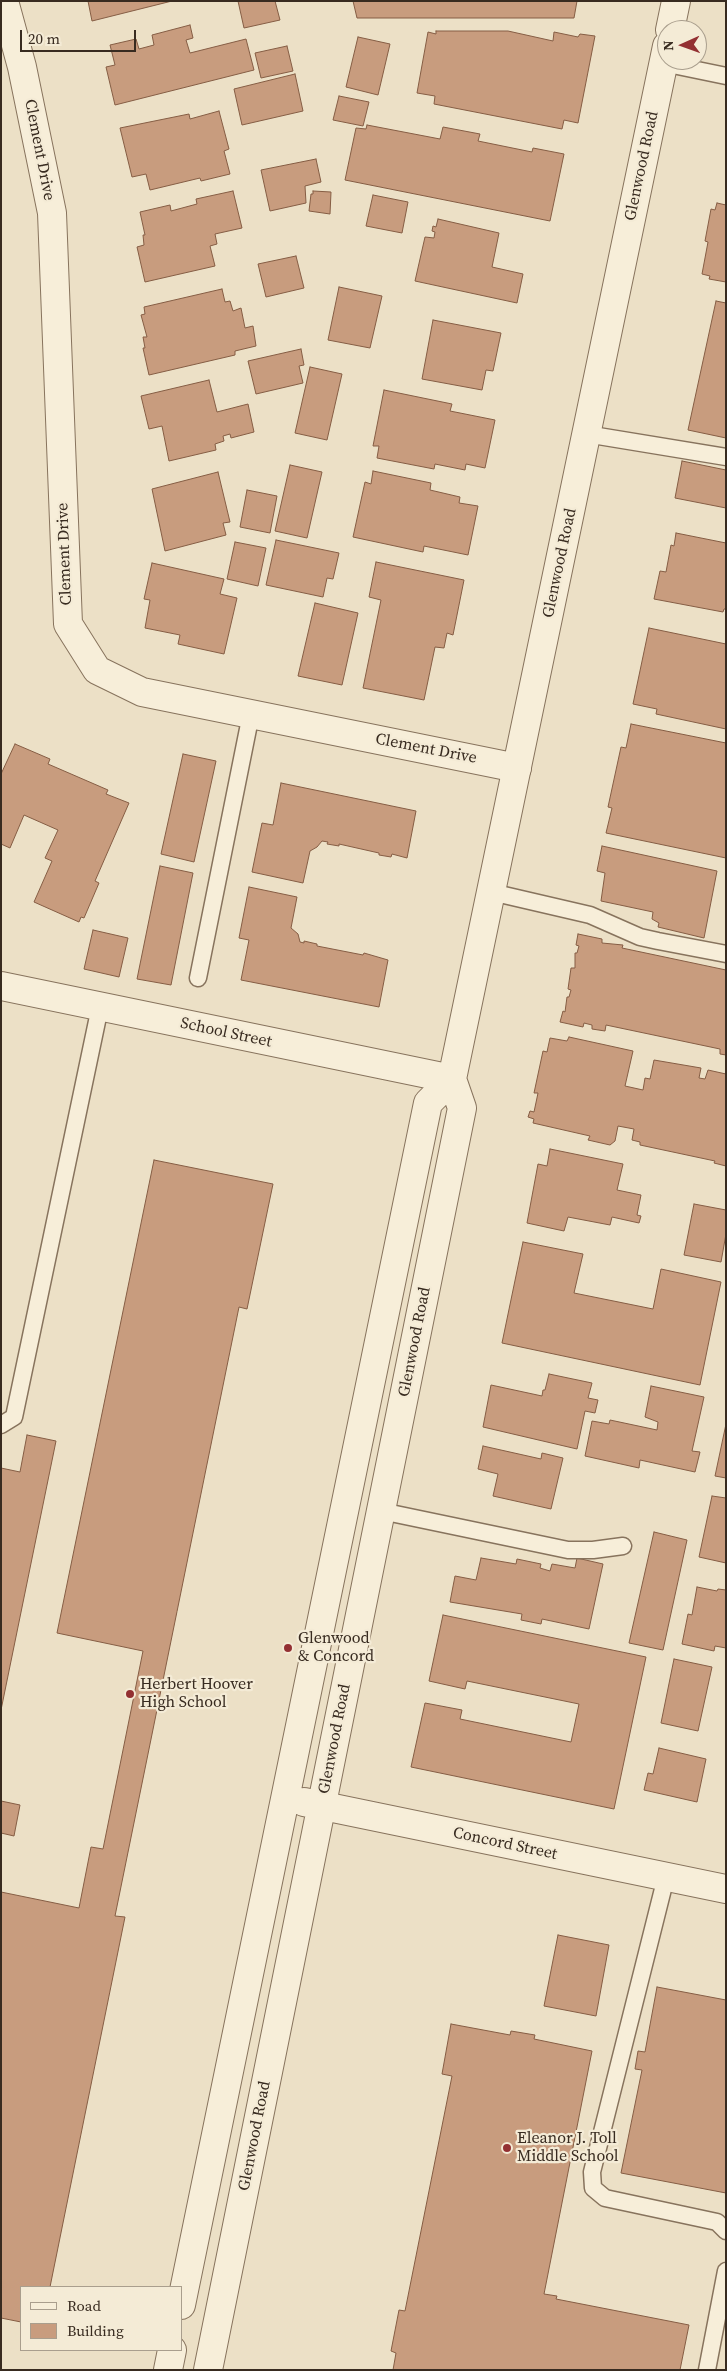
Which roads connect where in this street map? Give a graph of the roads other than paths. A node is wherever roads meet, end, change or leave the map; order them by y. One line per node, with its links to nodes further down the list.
1 (4, 1): 9 (street, Clement Drive)
2 (676, 1): 3 (street)
3 (672, 20)
4 (707, 69): 6 (lane)
5 (662, 70): 7 (street, Glenwood Road)
6 (726, 76)
7 (586, 434): 8 (lane); 10 (street, Glenwood Road)
8 (726, 457)
9 (251, 714): 10 (street, Clement Drive); 13 (lane)
10 (517, 768): 11 (street, Glenwood Road)
11 (491, 892): 12 (lane); 16 (street, Glenwood Road)
12 (726, 954)
13 (198, 978)
14 (1, 986): 15 (street, School Street)
15 (100, 1007): 16 (street, School Street); 17 (lane)
16 (452, 1079): 18 (street, Glenwood Road); 20 (street)
17 (1, 1425)
18 (381, 1511): 19 (lane); 21 (street, Glenwood Road)
19 (623, 1546)
20 (285, 1799): 21 (street, Concord Street); 26 (street)
21 (321, 1806): 22 (street, Concord Street); 29 (street, Glenwood Road)
22 (666, 1877): 23 (street, Concord Street); 24 (lane)
23 (726, 1889)
24 (726, 2231)
25 (726, 2271): 30 (lane)
26 (182, 2300)
27 (172, 2351): 28 (street)
28 (168, 2370)
29 (208, 2370)
30 (707, 2370)

